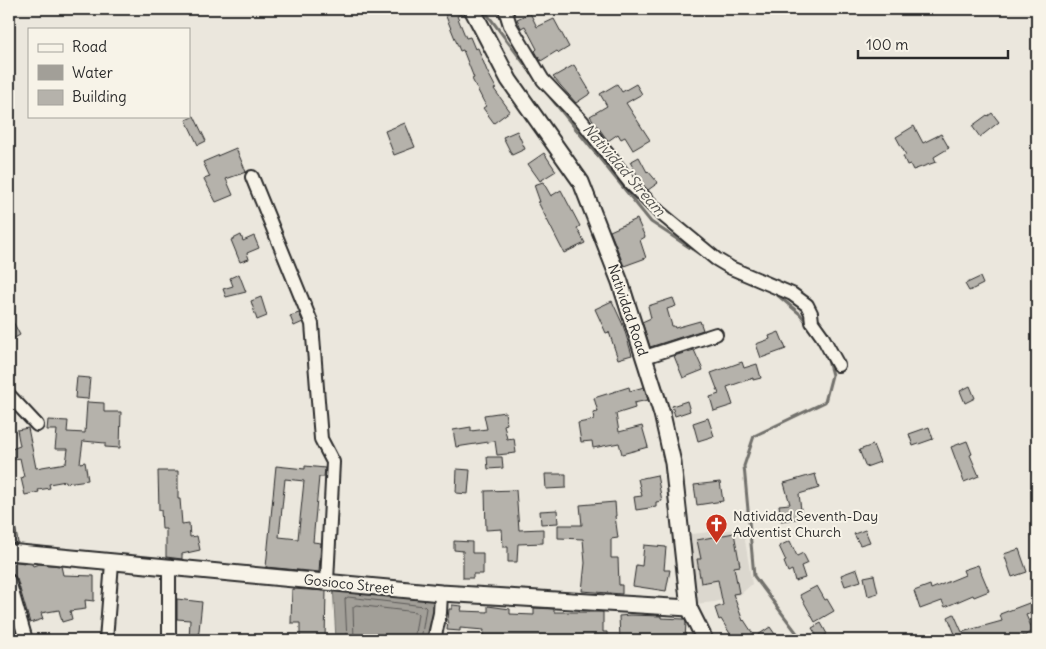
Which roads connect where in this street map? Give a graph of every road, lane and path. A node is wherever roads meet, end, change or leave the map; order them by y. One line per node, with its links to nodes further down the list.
1 (472, 9): 5 (street, Natividad Road)
2 (505, 9): 6 (street)
3 (252, 177): 13 (street)
4 (716, 334): 5 (street)
5 (645, 357): 15 (street, Natividad Road)
6 (838, 365)
7 (9, 395): 8 (street)
8 (37, 425)
9 (9, 552): 10 (street, Gosioco Street)
10 (112, 563): 11 (street, Gosioco Street); 17 (street)
11 (169, 566): 13 (street, Gosioco Street); 18 (street)
12 (9, 581): 16 (street)
13 (327, 582): 14 (street, Gosioco Street)
14 (441, 593): 15 (street, Gosioco Street); 19 (street)
15 (689, 608): 20 (street, Natividad Road)
16 (26, 640)
17 (106, 640)
18 (168, 640)
19 (434, 640)
20 (705, 640)

